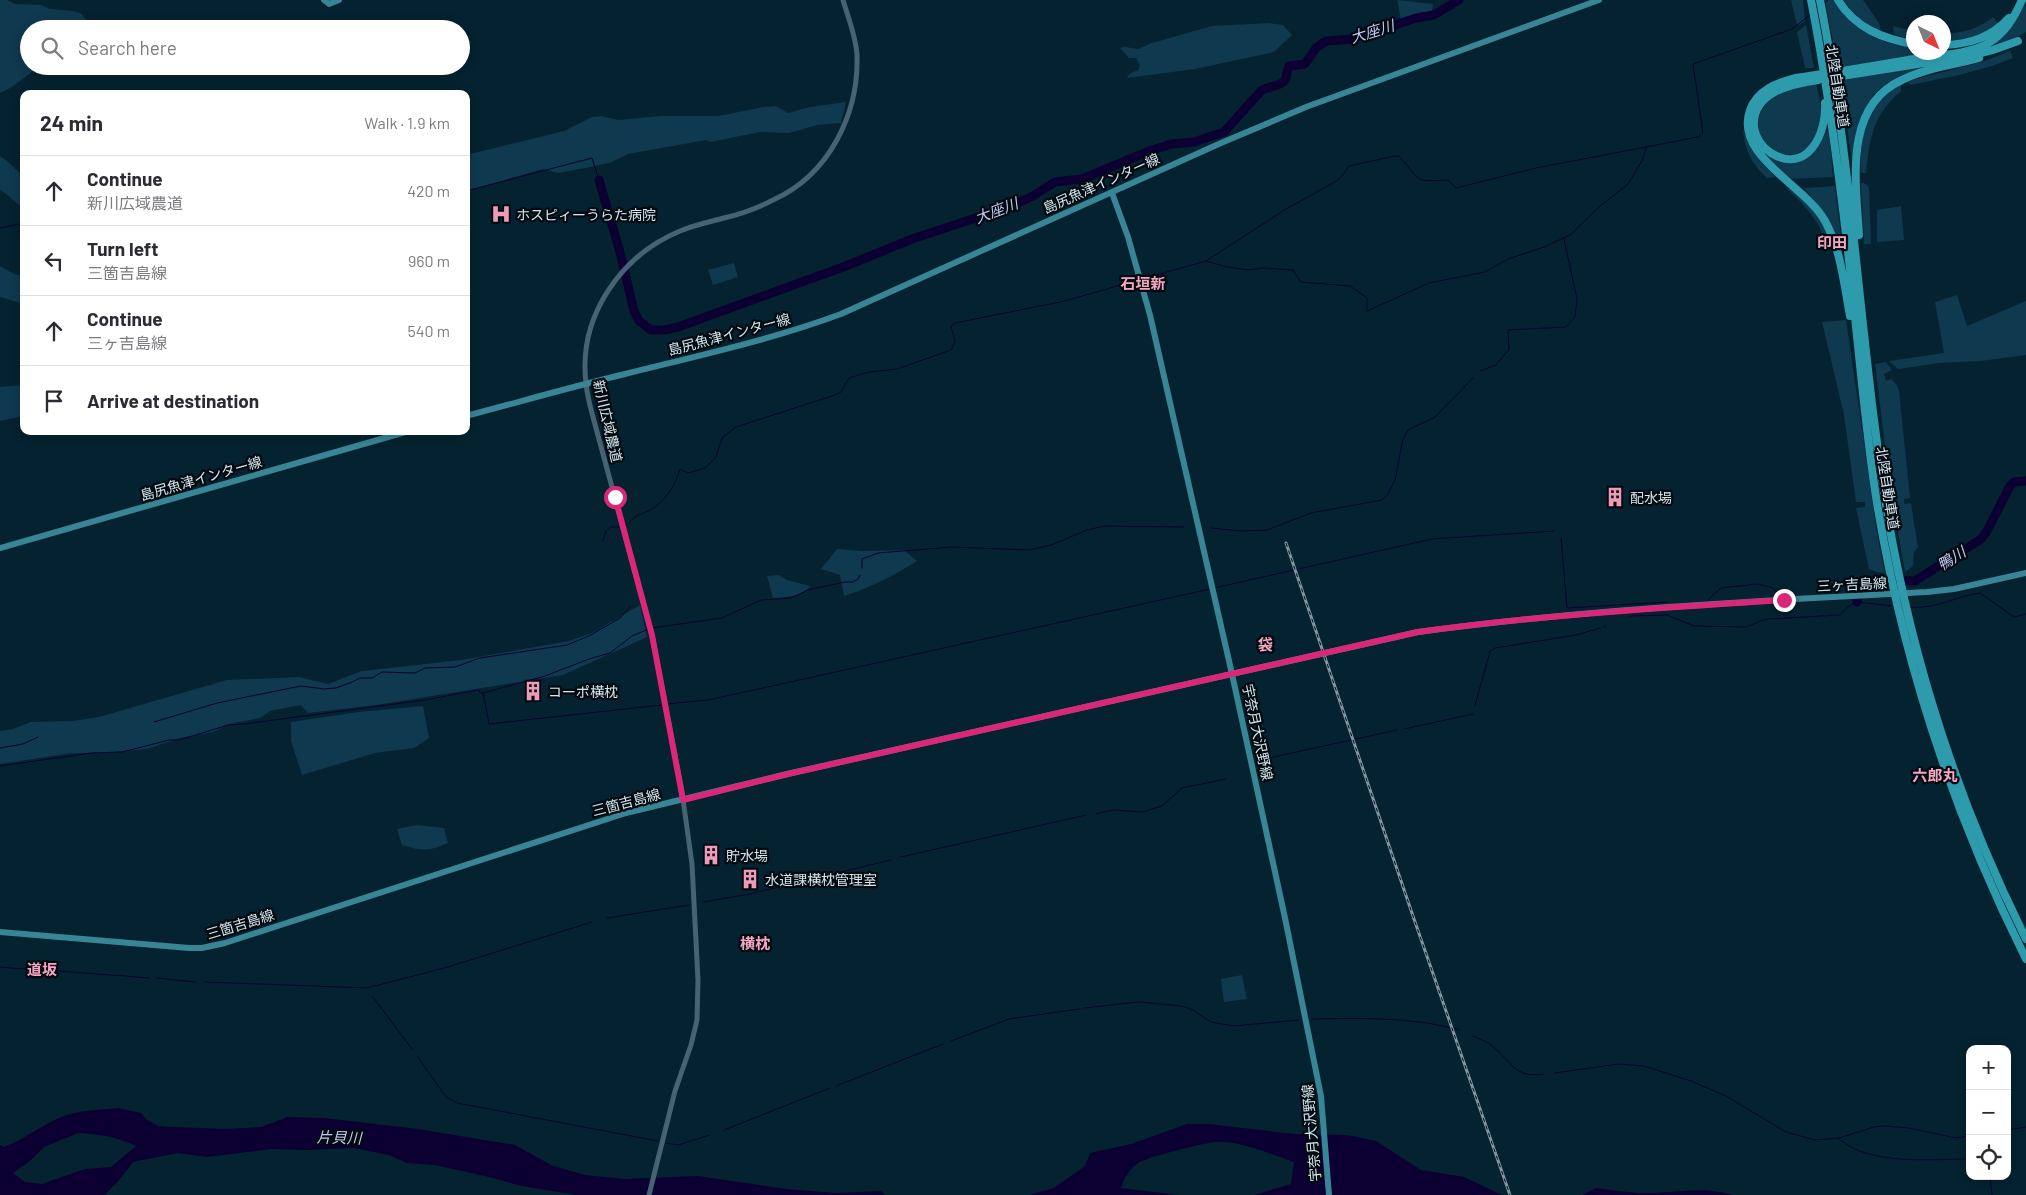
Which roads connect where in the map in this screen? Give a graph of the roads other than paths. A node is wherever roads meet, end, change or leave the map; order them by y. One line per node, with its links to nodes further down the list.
1 (339, 0): 8 (main road)
2 (843, 0): 18 (street, 新川広域農道)
3 (1599, 0): 15 (main road, 島尻魚津インター線)
4 (1810, 0): 13 (highway, 北陸自動車道)
5 (1820, 0): 13 (highway, 北陸自動車道)
6 (1838, 0): 11 (highway)
7 (2021, 0): 12 (highway); 17 (highway)
8 (326, 2)
9 (2026, 36): 10 (highway)
10 (2018, 41): 14 (highway); 16 (highway)
11 (1906, 42)
12 (1951, 44)
13 (1824, 61): 14 (highway); 14 (highway, 北陸自動車道)
14 (1829, 93): 16 (highway, 北陸自動車道); 17 (highway, 北陸自動車道)
15 (1112, 193): 18 (main road, 島尻魚津インター線); 24 (main road, 宇奈月大沢野線)
16 (1867, 349): 27 (highway, 北陸自動車道)
17 (1862, 382): 28 (highway, 北陸自動車道)
18 (586, 384): 19 (main road, 島尻魚津インター線); 25 (street, 新川広域農道)
19 (470, 415)
20 (395, 435): 21 (main road, 島尻魚津インター線)
21 (0, 548)
22 (2026, 573): 23 (main road, 三ヶ吉島線)
23 (1380, 640): 24 (main road, 三箇吉島線)
24 (1232, 674): 25 (main road, 三箇吉島線); 30 (main road, 宇奈月大沢野線)
25 (683, 800): 26 (main road, 三箇吉島線); 29 (street, 新川広域農道)
26 (0, 932)
27 (2026, 940)
28 (2026, 958)
29 (649, 1195)
30 (1329, 1195)

